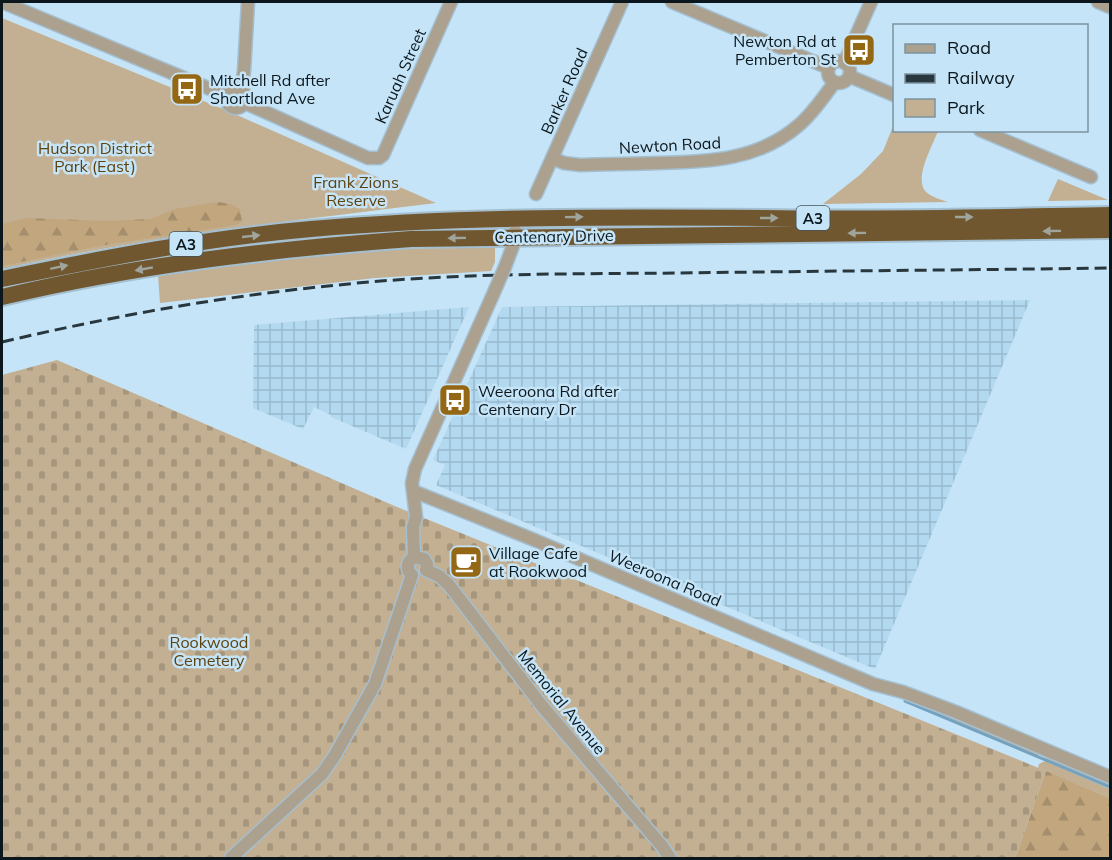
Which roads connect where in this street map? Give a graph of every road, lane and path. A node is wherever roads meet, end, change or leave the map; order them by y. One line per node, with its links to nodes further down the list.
1 (2, 2): 15 (street)
2 (248, 2): 13 (street)
3 (451, 2): 16 (street, Karuah Street)
4 (622, 2): 18 (street, Barker Road)
5 (672, 2): 10 (street)
6 (871, 2): 9 (street)
7 (1098, 2): 8 (street)
8 (1110, 7)
9 (844, 63): 10 (street); 11 (street)
10 (829, 68): 12 (street)
11 (849, 76): 12 (street); 14 (street)
12 (834, 82): 18 (street, Newton Road)
13 (241, 90): 15 (street); 16 (street)
14 (893, 95)
15 (227, 96): 16 (street)
16 (245, 103)
17 (985, 132): 19 (street)
18 (552, 158): 20 (street, Barker Road)
19 (1091, 177)
20 (536, 194)
21 (1110, 215): 22 (highway, Centenary Drive / A3, one-way to 21)
22 (515, 218): 24 (street); 25 (highway, Centenary Drive / A3, one-way to 22)
23 (1110, 230): 24 (highway, Centenary Drive / A3, one-way to 24)
24 (515, 237): 26 (highway, Centenary Drive / A3, one-way to 26); 27 (street, bridge)
25 (2, 279)
26 (2, 297)
27 (413, 491): 28 (street); 31 (street, Weeroona Road)
28 (417, 557): 29 (street); 30 (street)
29 (426, 570): 30 (street); 33 (street, Memorial Avenue)
30 (412, 575): 32 (street)
31 (1110, 777)
32 (231, 858)
33 (670, 858)

